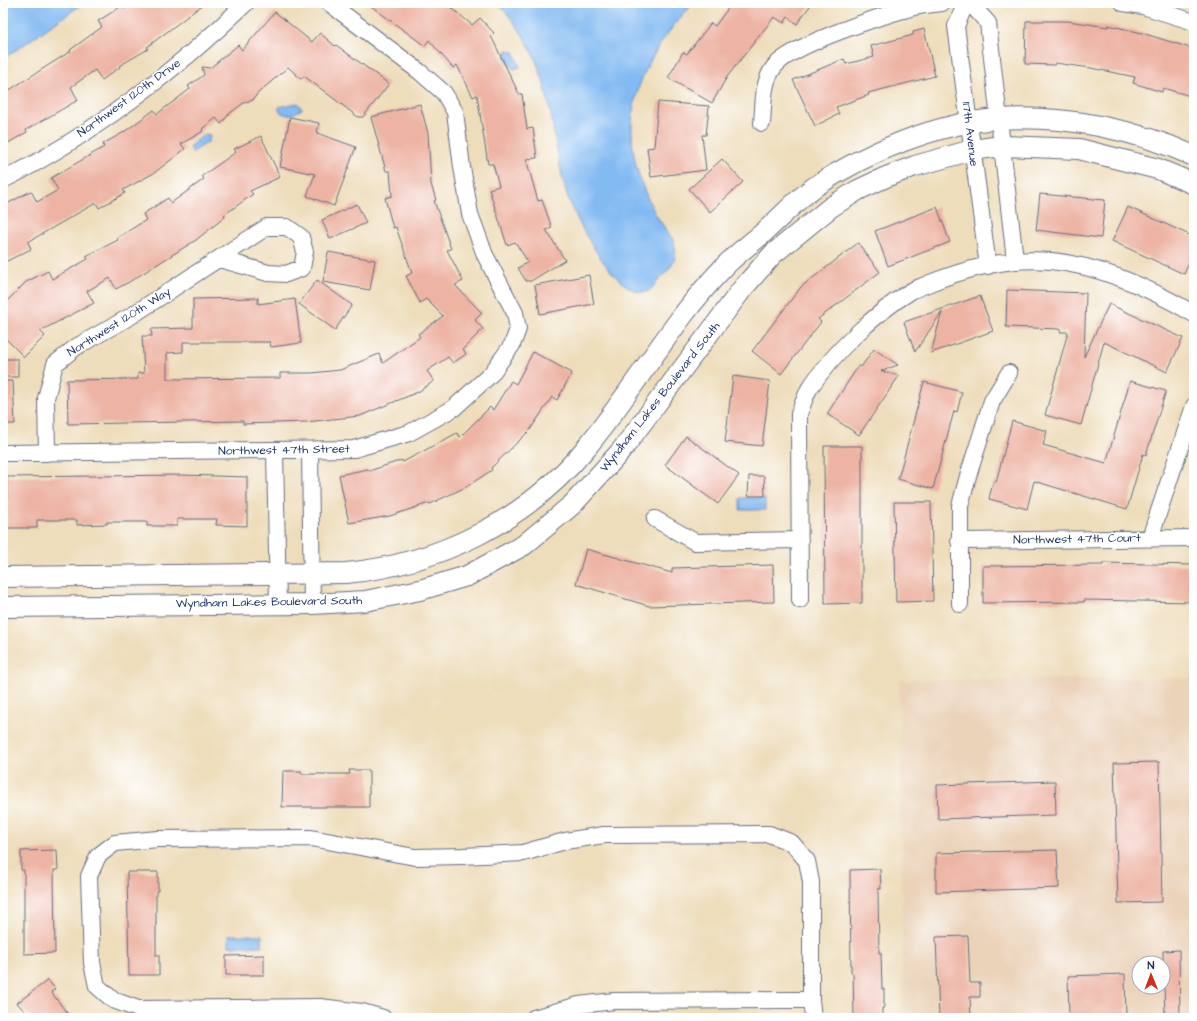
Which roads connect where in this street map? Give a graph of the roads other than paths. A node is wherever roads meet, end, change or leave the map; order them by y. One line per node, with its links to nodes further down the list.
1 (246, 3): 16 (street, Northwest 120th Drive)
2 (329, 3): 25 (street, Northwest 47th Street)
3 (942, 3): 7 (street)
4 (966, 3): 12 (street, 117th Avenue)
5 (970, 3): 10 (street)
6 (1123, 3): 8 (street)
7 (916, 5): 11 (street)
8 (1143, 5): 9 (street)
9 (1194, 22)
10 (998, 119): 12 (street); 13 (street); 15 (street)
11 (762, 123)
12 (968, 123): 14 (street, 117th Avenue); 33 (street)
13 (1002, 146): 14 (street, Wyndham Lakes Boulevard South); 17 (street, Wyndham Lakes Boulevard South); 19 (street)
14 (972, 150): 20 (street, 117th Avenue); 38 (street, Wyndham Lakes Boulevard South)
15 (1194, 156)
16 (3, 180)
17 (1194, 184)
18 (220, 259): 18 (street, Northwest 120th Way); 27 (street, Northwest 120th Way)
19 (1015, 260): 20 (street); 21 (street)
20 (988, 266): 31 (street)
21 (1194, 314)
22 (1009, 373): 32 (street)
23 (1194, 406): 29 (street)
24 (275, 451): 25 (street, Northwest 47th Street); 27 (street, Northwest 47th Street); 34 (street)
25 (310, 451): 33 (street)
26 (3, 453): 27 (street, Northwest 47th Street)
27 (47, 453)
28 (655, 519): 31 (street)
29 (1150, 538): 30 (street, Northwest 47th Court); 32 (street, Northwest 47th Court)
30 (1194, 538)
31 (800, 540): 36 (street)
32 (959, 541): 39 (street)
33 (312, 574): 34 (street); 38 (street)
34 (278, 575): 35 (street); 37 (street)
35 (3, 577)
36 (800, 600)
37 (278, 604): 38 (street, Wyndham Lakes Boulevard South); 40 (street, Wyndham Lakes Boulevard South)
38 (312, 604)
39 (960, 604)
40 (3, 607)
41 (812, 1000): 43 (street); 45 (street); 46 (street)
42 (267, 1012): 43 (street); 44 (street)
43 (238, 1013)
44 (383, 1018)
45 (534, 1018)
46 (813, 1018)

